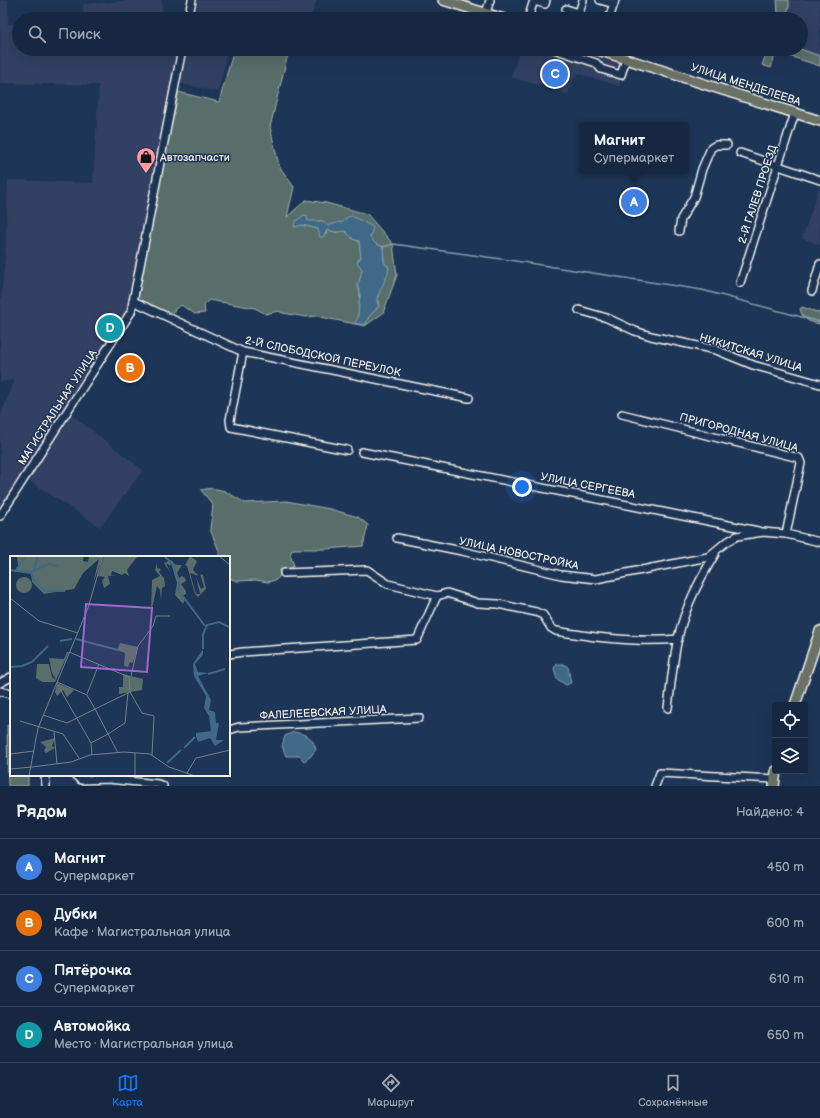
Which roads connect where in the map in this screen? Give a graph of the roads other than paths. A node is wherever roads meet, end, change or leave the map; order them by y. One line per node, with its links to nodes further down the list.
1 (192, 0): 10 (street)
2 (443, 0): 11 (main road)
3 (490, 0): 12 (street)
4 (534, 0): 5 (street); 13 (street)
5 (546, 0)
6 (582, 0): 15 (street)
7 (600, 0): 8 (street)
8 (614, 2): 16 (street)
9 (566, 9): 14 (street)
10 (189, 12)
11 (483, 12)
12 (486, 12)
13 (530, 12)
14 (576, 12)
15 (579, 12)
16 (611, 12)
17 (181, 56): 33 (street, МАГИСТРАЛЬНАЯ УЛИЦА)
18 (575, 56): 22 (street)
19 (597, 56): 22 (street)
20 (618, 56): 21 (main road, УЛИЦА МЕНДЕЛЕЕВА)
21 (626, 59): 22 (street); 23 (main road, УЛИЦА МЕНДЕЛЕЕВА)
22 (596, 63)
23 (795, 112): 24 (main road, УЛИЦА МЕНДЕЛЕЕВА); 27 (street, 2-Й ГАЛЕВ ПРОЕЗД)
24 (820, 121)
25 (727, 145): 29 (street)
26 (740, 153): 27 (street)
27 (777, 166): 28 (street); 31 (street, 2-Й ГАЛЕВ ПРОЕЗД)
28 (820, 180)
29 (679, 231)
30 (820, 264): 32 (street)
31 (740, 283)
32 (812, 291)
33 (134, 301): 35 (street, 2-Й СЛОБОДСКОЙ ПЕРЕУЛОК); 41 (street, МАГИСТРАЛЬНАЯ УЛИЦА)
34 (579, 310): 36 (street, НИКИТСКАЯ УЛИЦА)
35 (243, 352): 37 (street, 2-Й СЛОБОДСКОЙ ПЕРЕУЛОК); 39 (street)
36 (820, 384)
37 (469, 398)
38 (622, 414): 43 (street, ПРИГОРОДНАЯ УЛИЦА)
39 (347, 450)
40 (362, 452): 42 (street, УЛИЦА СЕРГЕЕВА)
41 (0, 516)
42 (763, 532): 43 (street, УЛИЦА НОВОСТРОЙКА); 46 (street, УЛИЦА НОВОСТРОЙКА)
43 (786, 534): 45 (street, УЛИЦА НОВОСТРОЙКА)
44 (397, 538): 46 (street, УЛИЦА НОВОСТРОЙКА)
45 (820, 542)
46 (718, 549): 50 (street)
47 (284, 573): 48 (street)
48 (437, 596): 50 (street); 51 (street)
49 (819, 636): 56 (main road)
50 (678, 639): 57 (street)
51 (230, 654)
52 (10, 678): 53 (street)
53 (0, 683)
54 (0, 691): 55 (street)
55 (10, 694)
56 (796, 702)
57 (668, 708)
58 (419, 718): 59 (street, ФАЛЕЛЕЕВСКАЯ УЛИЦА)
59 (230, 730)
60 (45, 776): 63 (street)
61 (76, 776): 64 (street)
62 (775, 779): 65 (street)
63 (46, 786)
64 (162, 786)
65 (655, 786)

